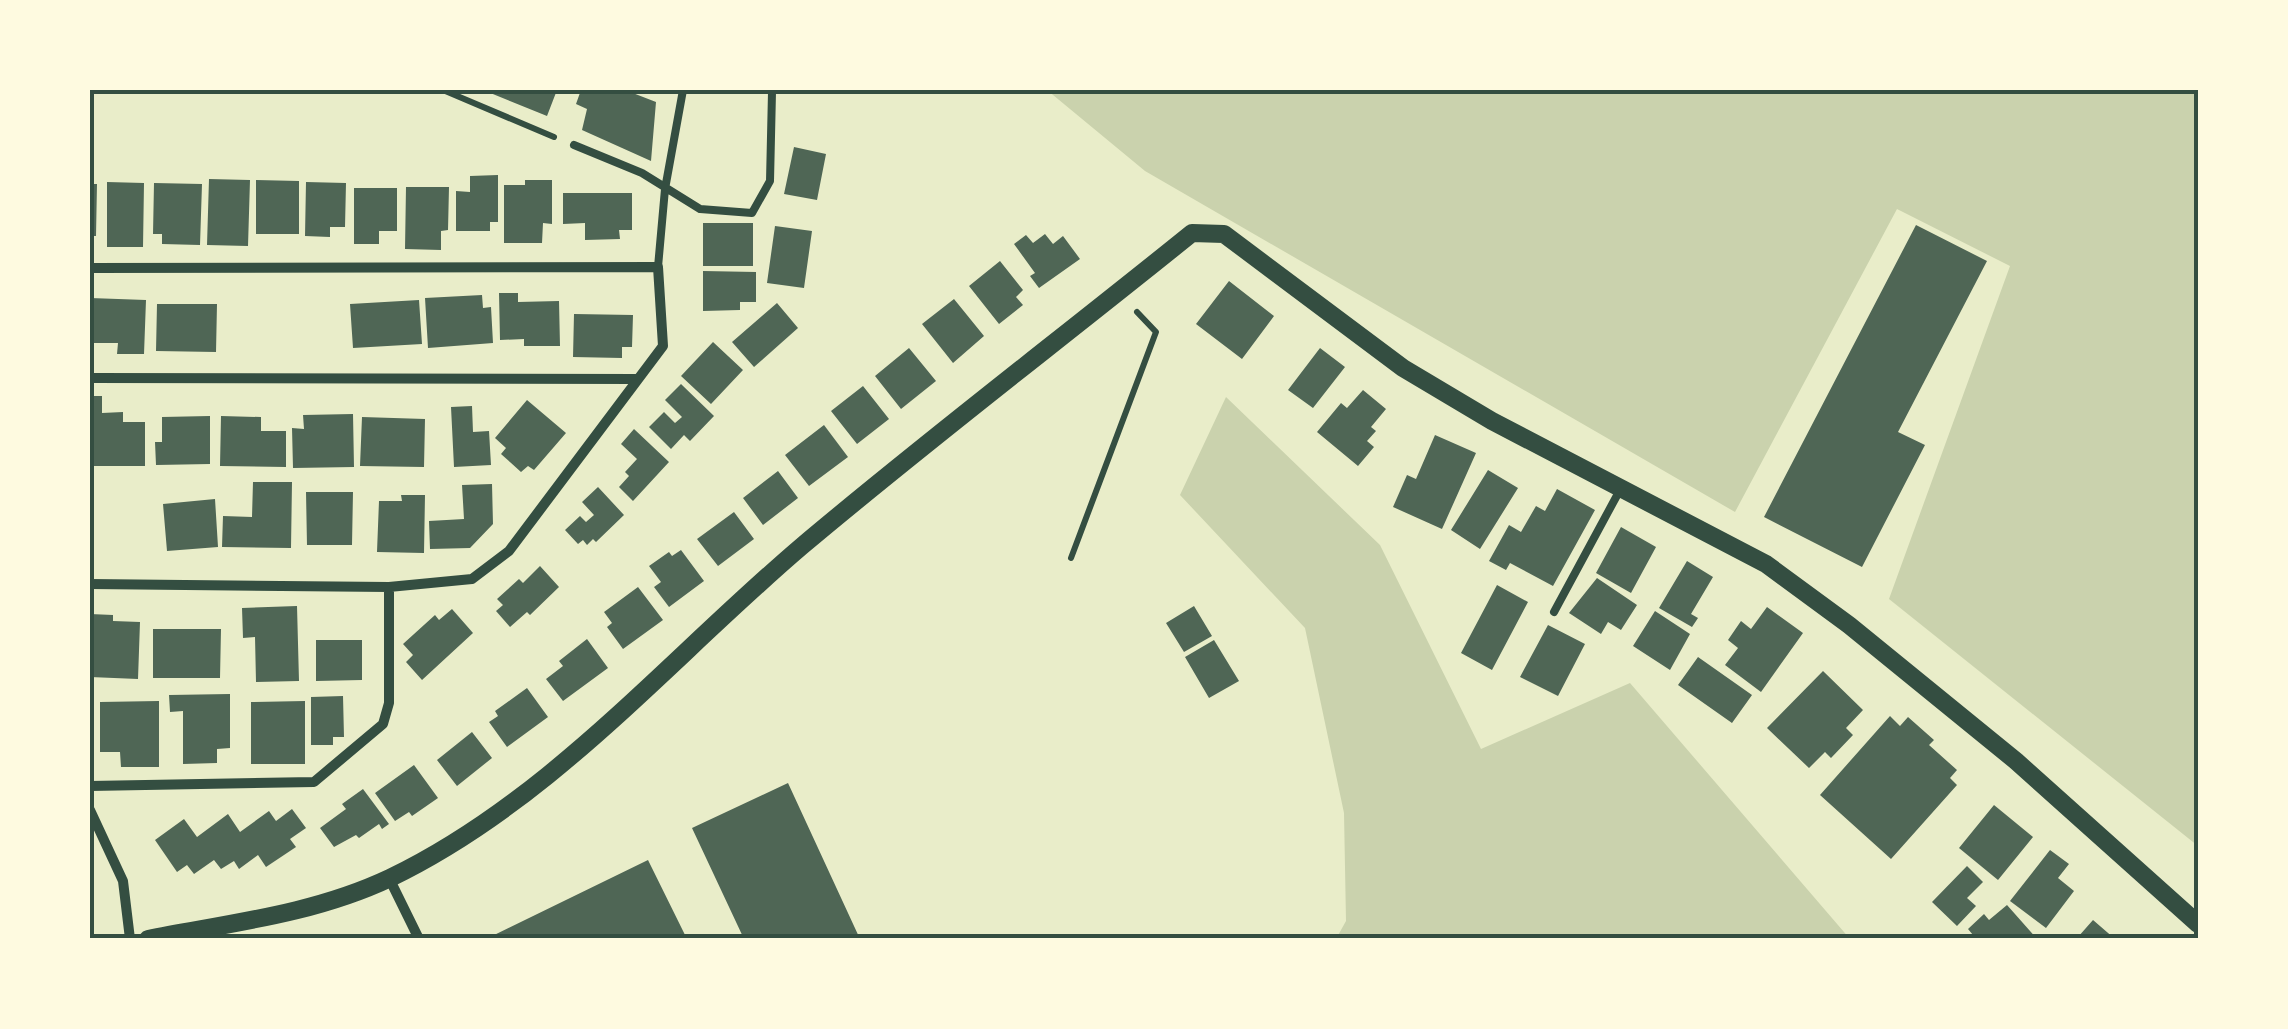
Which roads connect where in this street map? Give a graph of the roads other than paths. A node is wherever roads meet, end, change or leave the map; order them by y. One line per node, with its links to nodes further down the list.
1 (683, 90): 4 (lane)
2 (772, 92): 4 (lane)
3 (574, 145): 4 (lane)
4 (665, 190): 5 (lane)
5 (658, 267): 6 (street); 8 (street)
6 (90, 268)
7 (90, 378): 8 (street)
8 (637, 378): 11 (street)
9 (1621, 488): 12 (lane); 15 (street); 16 (street)
10 (90, 584): 11 (street)
11 (390, 587): 13 (street)
12 (1554, 612)
13 (90, 786)
14 (90, 810): 17 (street)
15 (389, 878): 18 (street); 19 (street)
16 (2198, 924)
17 (130, 939)
18 (148, 939)
19 (419, 939)

